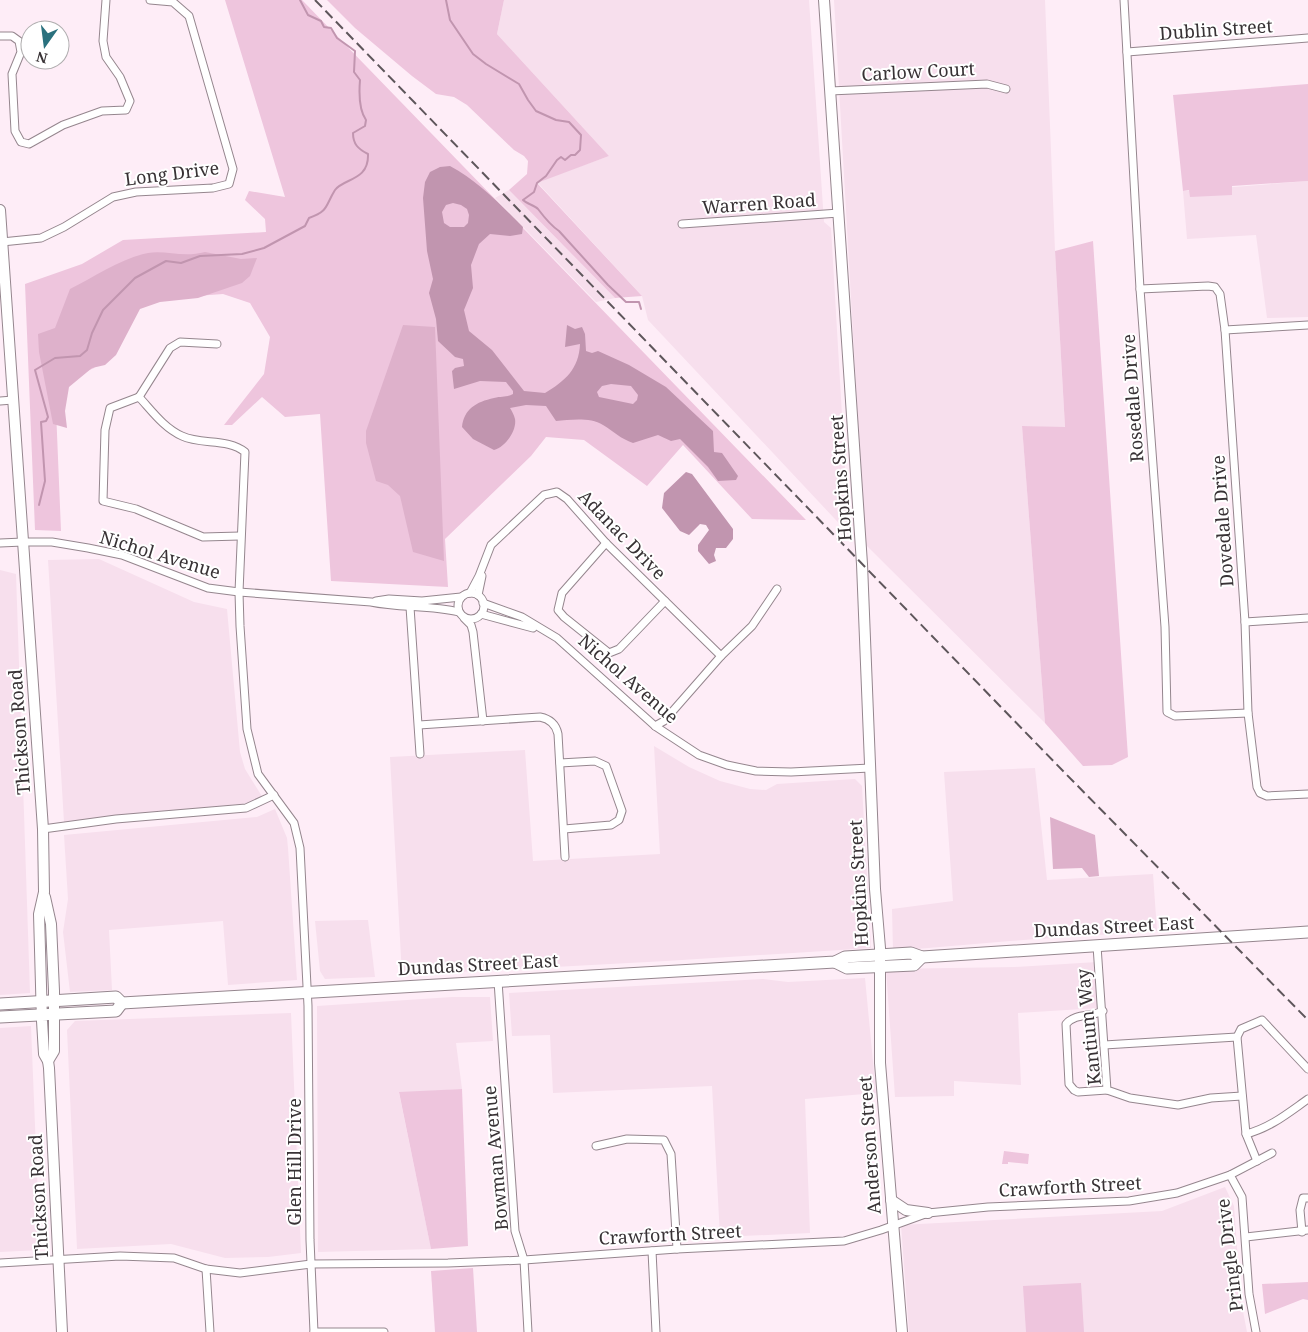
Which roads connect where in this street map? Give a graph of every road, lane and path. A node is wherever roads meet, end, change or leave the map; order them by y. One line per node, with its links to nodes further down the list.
1 (106, 0): 5 (street)
2 (150, 0): 13 (street, Long Drive)
3 (824, 0): 9 (main road, Hopkins Street)
4 (1124, 0): 7 (street, Rosedale Drive)
5 (0, 36)
6 (1308, 38): 7 (street, Dublin Street)
7 (1127, 52): 14 (street, Rosedale Drive)
8 (1006, 89): 9 (street, Carlow Court)
9 (830, 91): 11 (main road, Hopkins Street)
10 (0, 210): 13 (main road, Thickson Road)
11 (839, 213): 12 (street, Warren Road); 47 (main road, Hopkins Street)
12 (682, 224)
13 (2, 242): 19 (main road, Thickson Road)
14 (1140, 289): 16 (street, Dovedale Drive); 41 (street, Rosedale Drive)
15 (1308, 325): 16 (street)
16 (1225, 330): 37 (street, Dovedale Drive)
17 (217, 344): 18 (street)
18 (139, 397): 21 (street, Glen Hill Drive); 21 (street)
19 (13, 400): 20 (street); 22 (main road, Thickson Road)
20 (0, 402)
21 (240, 536): 26 (street, Glen Hill Drive)
22 (23, 542): 23 (street, Nichol Avenue); 26 (street, Nichol Avenue); 50 (main road, Thickson Road)
23 (0, 543)
24 (606, 543): 27 (street, Adanac Drive); 29 (street, Adanac Drive); 29 (street)
25 (777, 589): 40 (street)
26 (239, 592): 30 (street, Nichol Avenue); 49 (street, Glen Hill Drive)
27 (474, 594): 28 (street); 31 (street)
28 (462, 597): 30 (street, Nichol Avenue); 33 (street)
29 (665, 601): 40 (street, Adanac Drive)
30 (371, 602): 32 (street, Nichol Avenue)
31 (484, 603): 34 (street); 38 (street, Nichol Avenue)
32 (410, 607): 33 (street, Nichol Avenue); 43 (street)
33 (458, 612): 35 (street)
34 (480, 616): 35 (street); 38 (street, Nichol Avenue); 39 (street)
35 (464, 618): 39 (street)
36 (1308, 618): 37 (street)
37 (1245, 622): 41 (street, Dovedale Drive)
38 (543, 631): 44 (street, Nichol Avenue)
39 (473, 632): 42 (street)
40 (721, 656): 44 (street)
41 (1248, 713): 48 (street, Dovedale Drive)
42 (483, 722): 43 (street); 46 (street)
43 (419, 725): 45 (street)
44 (655, 726): 47 (street, Nichol Avenue)
45 (420, 754)
46 (560, 763): 51 (street); 51 (street)
47 (870, 768): 56 (main road, Hopkins Street)
48 (1308, 794)
49 (274, 795): 50 (street); 58 (street, Glen Hill Drive)
50 (43, 829): 53 (main road, Thickson Road)
51 (564, 829): 52 (street)
52 (565, 857)
53 (44, 892): 59 (main road, Thickson Road); 60 (main road, Thickson Road)
54 (1308, 932): 55 (main road, Dundas Street East)
55 (1097, 946): 56 (main road, Dundas Street East); 63 (street, Kantium Way)
56 (879, 961): 57 (main road, Dundas Street East); 78 (main road, Anderson Street)
57 (498, 981): 58 (main road, Dundas Street East); 86 (street, Bowman Avenue)
58 (307, 992): 61 (main road, Dundas Street East); 88 (street, Glen Hill Drive)
59 (54, 1001): 60 (main road, Dundas Street East); 61 (main road, Dundas Street East); 64 (main road, Thickson Road)
60 (42, 1002): 62 (main road, Dundas Street East); 64 (main road, Thickson Road)
61 (122, 1003): 64 (main road, Dundas Street East)
62 (0, 1004)
63 (1103, 1011): 67 (street, Kantium Way); 69 (street)
64 (48, 1014): 65 (main road, Dundas Street East); 85 (main road, Thickson Road)
65 (0, 1017)
66 (1238, 1037): 67 (street); 68 (street); 70 (street)
67 (1104, 1045): 69 (street, Kantium Way)
68 (1308, 1069)
69 (1107, 1090): 70 (street, Kantium Way)
70 (1242, 1096): 72 (street)
71 (1308, 1099): 72 (street)
72 (1246, 1134): 75 (street)
73 (596, 1146): 83 (street)
74 (1272, 1153): 75 (street, Crawforth Street)
75 (1257, 1161): 76 (street, Crawforth Street)
76 (1230, 1175): 79 (street, Crawforth Street); 82 (street, Pringle Drive)
77 (1308, 1198): 81 (street)
78 (891, 1200): 79 (main road); 80 (main road, Anderson Street)
79 (928, 1213): 80 (street, Crawforth Street)
80 (892, 1225): 83 (street, Crawforth Street); 96 (main road, Anderson Street)
81 (1305, 1231): 82 (street)
82 (1246, 1237): 97 (street, Pringle Drive)
83 (677, 1249): 84 (street, Crawforth Street)
84 (652, 1251): 86 (street, Crawforth Street); 95 (street)
85 (59, 1260): 87 (street, Crawforth Street); 89 (street, Crawforth Street); 90 (main road, Thickson Road)
86 (524, 1260): 88 (street, Crawforth Street); 94 (street, Bowman Avenue)
87 (0, 1263)
88 (311, 1264): 89 (street, Crawforth Street); 92 (street, Glen Hill Drive)
89 (206, 1269): 91 (street)
90 (62, 1332)
91 (210, 1332)
92 (314, 1332): 93 (street)
93 (384, 1332)
94 (528, 1332)
95 (656, 1332)
96 (902, 1332)
97 (1256, 1332)

